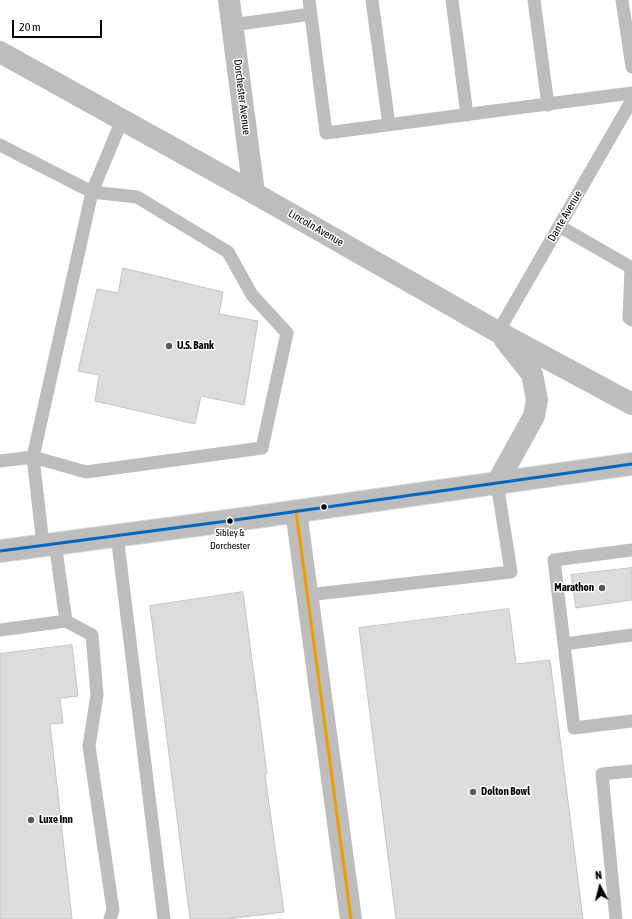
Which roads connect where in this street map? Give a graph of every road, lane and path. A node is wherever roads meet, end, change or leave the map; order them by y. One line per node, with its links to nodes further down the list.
1 (229, 0): 8 (street, Dorchester Avenue)
2 (309, 0): 7 (lane)
3 (372, 0): 16 (lane)
4 (452, 0): 14 (lane)
5 (534, 0): 13 (lane)
6 (622, 0): 10 (lane)
7 (311, 14): 8 (lane); 16 (lane)
8 (232, 25): 19 (street, Dorchester Avenue)
9 (0, 52): 15 (street, Lincoln Avenue)
10 (632, 67)
11 (632, 94): 13 (lane)
12 (632, 100): 20 (lane, Dante Avenue)
13 (548, 105): 14 (lane)
14 (466, 115): 16 (lane)
15 (122, 120): 18 (lane); 19 (street, Lincoln Avenue)
16 (389, 125)
17 (0, 145): 18 (lane)
18 (92, 192): 25 (lane); 25 (lane)
19 (254, 193): 23 (street, Lincoln Avenue)
20 (559, 226): 21 (lane); 23 (lane, Dante Avenue)
21 (631, 268): 22 (lane)
22 (632, 320)
23 (498, 332): 24 (street, Lincoln Avenue); 28 (street)
24 (632, 404)
25 (33, 457): 26 (lane); 31 (lane)
26 (0, 461)
27 (632, 464): 28 (street)
28 (497, 483): 29 (street); 34 (lane)
29 (296, 511): 30 (street); 34 (street)
30 (117, 535): 31 (street); 42 (lane)
31 (49, 544): 33 (street); 35 (lane)
32 (632, 550): 38 (lane)
33 (0, 551)
34 (307, 595): 43 (street)
35 (66, 621): 36 (lane); 41 (lane)
36 (0, 630)
37 (632, 635): 38 (lane)
38 (564, 644): 39 (lane)
39 (632, 721)
40 (632, 771): 44 (lane)
41 (110, 919)
42 (164, 919)
43 (351, 919)
44 (616, 919)

